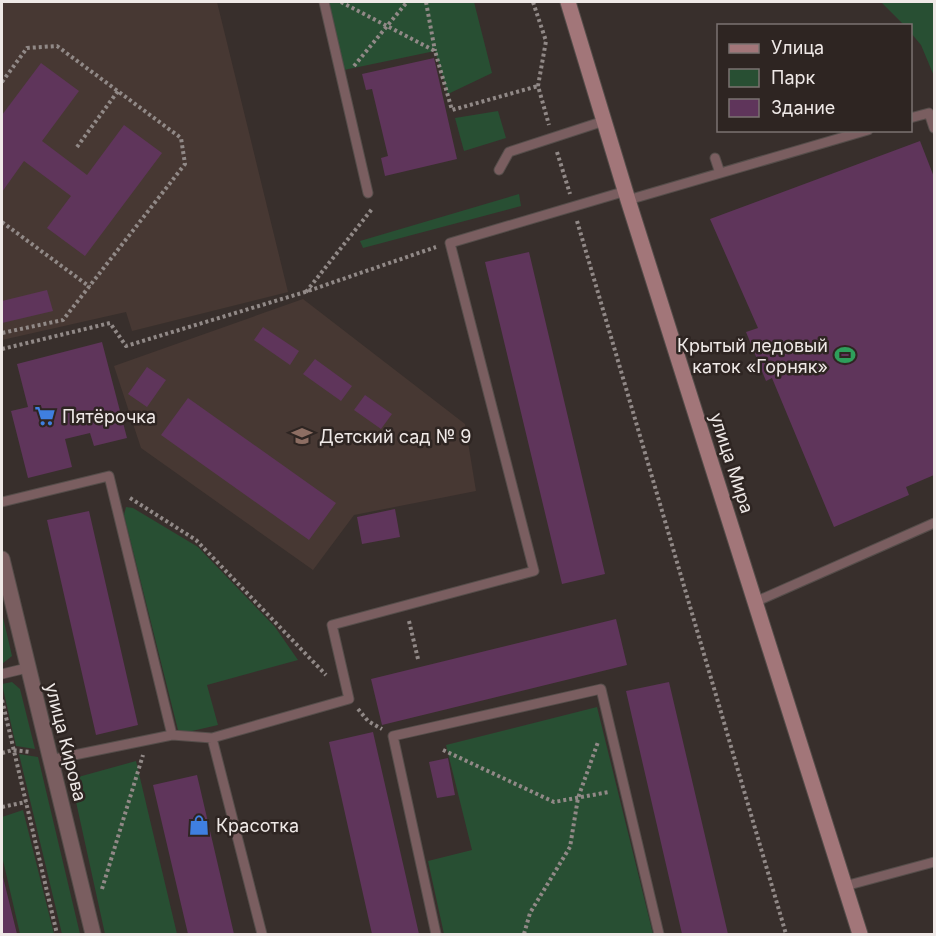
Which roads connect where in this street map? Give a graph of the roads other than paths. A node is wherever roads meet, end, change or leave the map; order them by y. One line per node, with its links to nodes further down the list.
1 (324, 2): 10 (lane)
2 (568, 2): 4 (main road, улица Мира)
3 (912, 117): 5 (lane)
4 (604, 121): 8 (lane); 11 (main road, улица Мира)
5 (934, 128)
6 (861, 132): 9 (lane)
7 (715, 158): 9 (lane)
8 (499, 170)
9 (720, 173): 11 (lane)
10 (368, 193)
11 (627, 195): 15 (main road, улица Мира); 19 (lane)
12 (2, 502): 18 (lane)
13 (934, 523): 15 (lane)
14 (2, 559): 16 (street, улица Кирова)
15 (755, 602): 22 (main road, улица Мира)
16 (27, 668): 17 (lane); 20 (street, улица Кирова)
17 (2, 674)
18 (172, 735): 19 (lane); 20 (lane)
19 (212, 738): 24 (lane)
20 (50, 758): 23 (street, улица Кирова)
21 (934, 862): 22 (lane)
22 (845, 886): 27 (main road, улица Мира)
23 (93, 934)
24 (262, 934)
25 (436, 934): 26 (lane)
26 (659, 934)
27 (860, 934)

